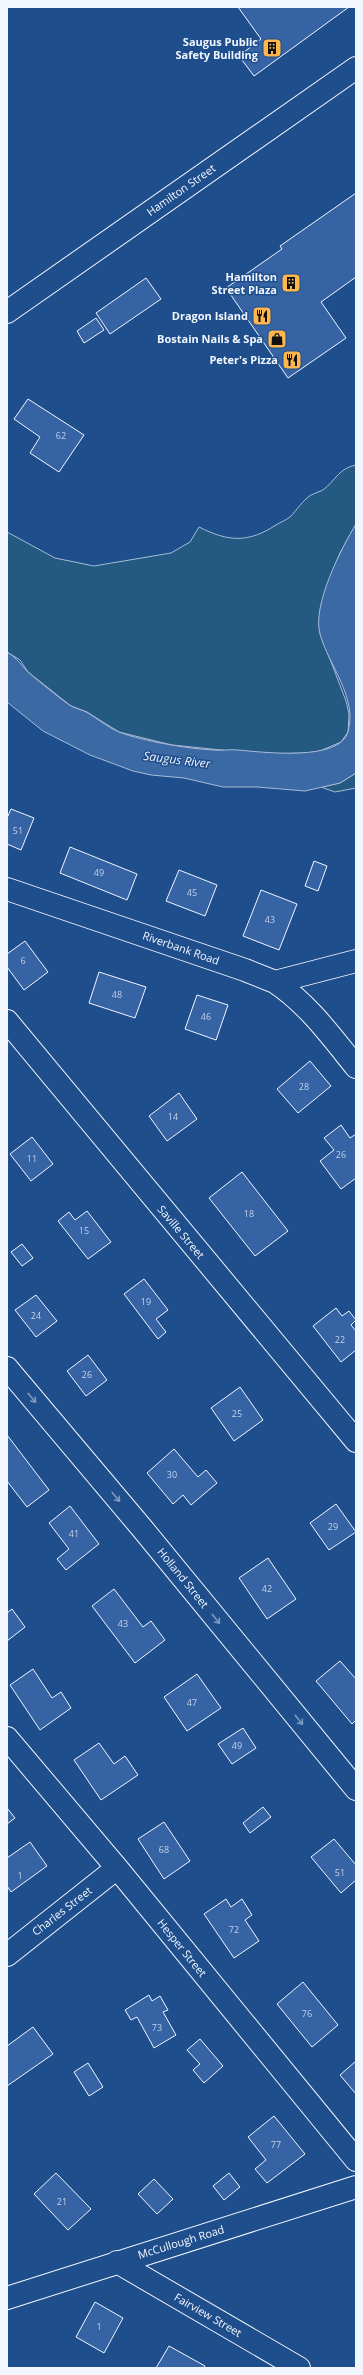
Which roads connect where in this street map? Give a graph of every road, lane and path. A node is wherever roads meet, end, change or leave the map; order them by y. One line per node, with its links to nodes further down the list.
1 (356, 68): 2 (street, Hamilton Street)
2 (7, 312)
3 (7, 889): 5 (street, Riverbank Road)
4 (356, 961): 5 (street)
5 (275, 982): 7 (street, Riverbank Road)
6 (7, 1021): 9 (street, Saville Street)
7 (356, 1067)
8 (7, 1368): 11 (street, Holland Street, one-way to 11)
9 (356, 1441)
10 (7, 1738): 12 (street, Hesper Street)
11 (356, 1789)
12 (117, 1868): 13 (street, Charles Street); 14 (street, Hesper Street)
13 (7, 1955)
14 (356, 2160)
15 (356, 2187): 16 (street, McCullough Road)
16 (117, 2262): 17 (street, McCullough Road); 18 (street, Fairview Street)
17 (7, 2298)
18 (299, 2368)

